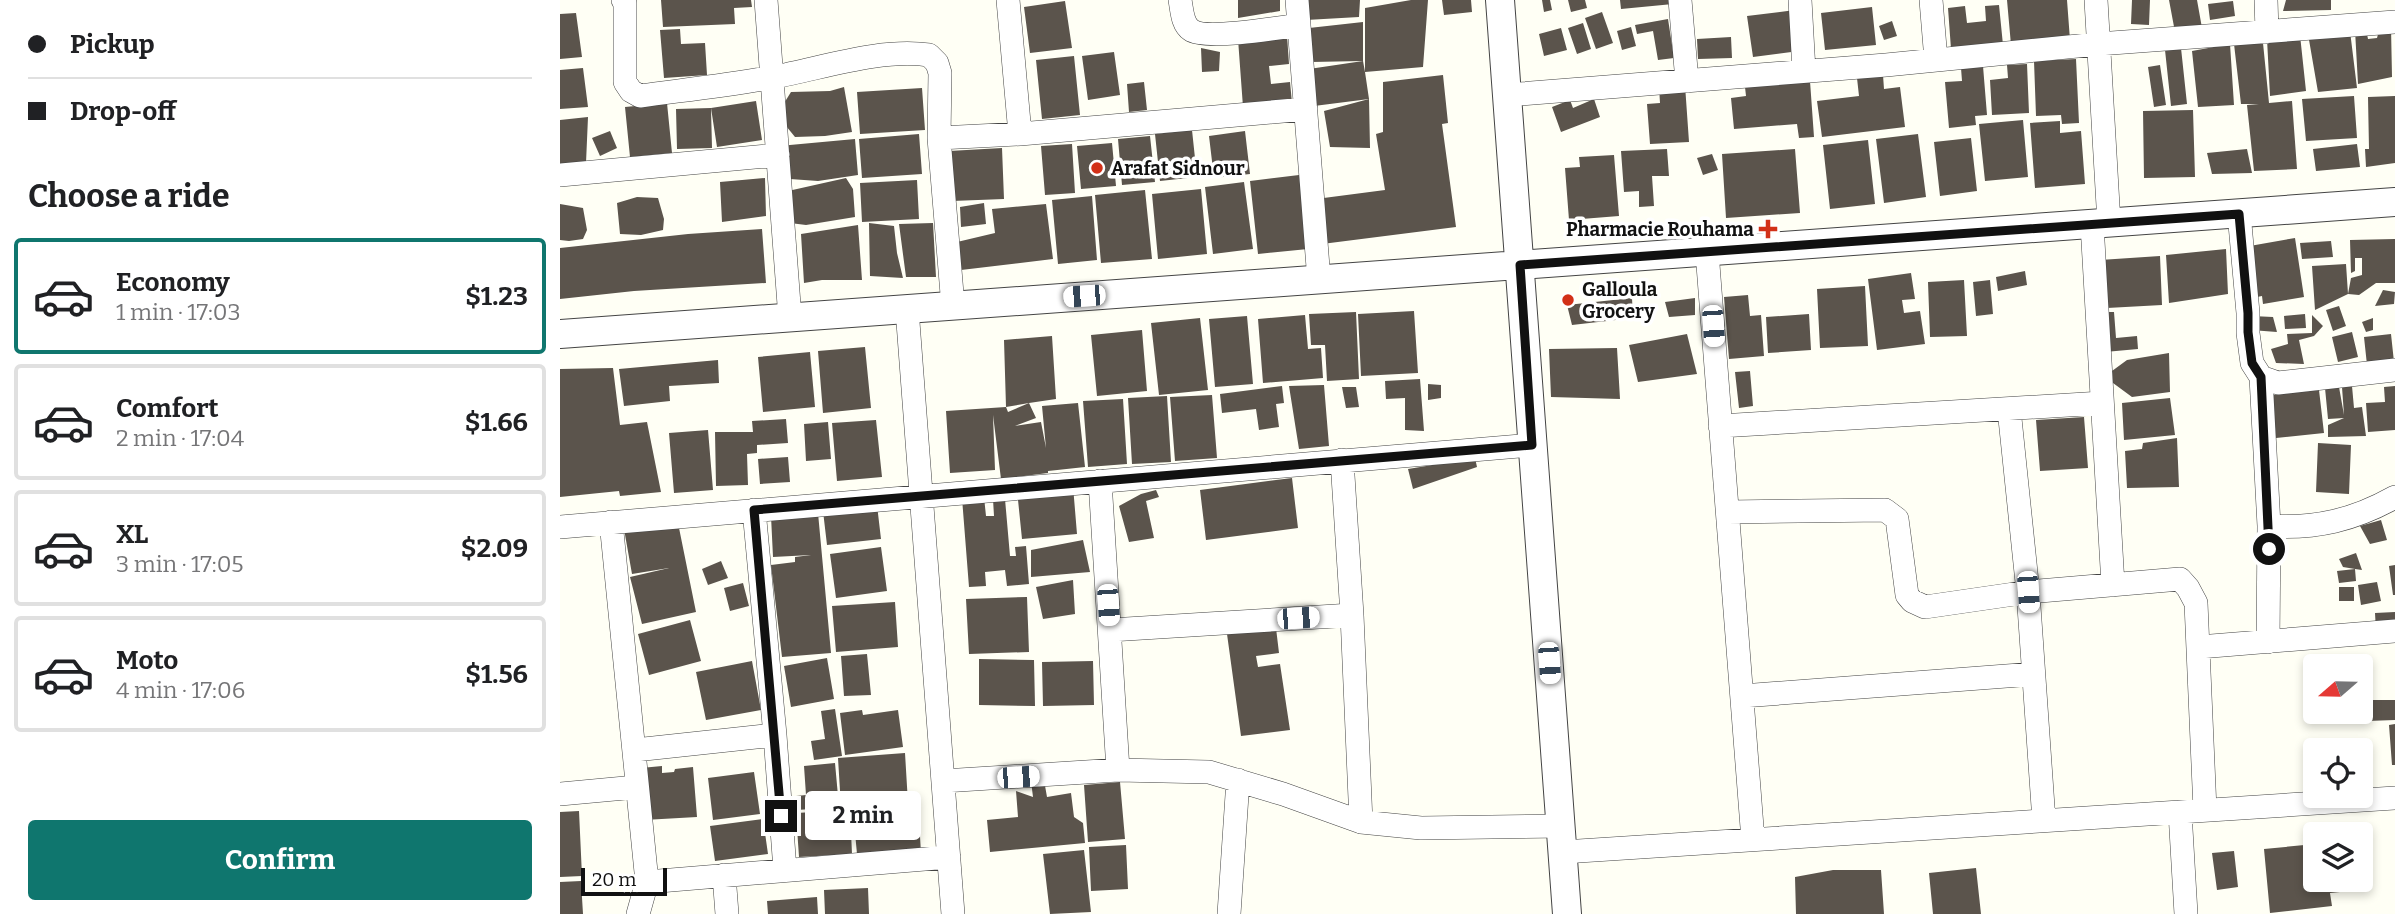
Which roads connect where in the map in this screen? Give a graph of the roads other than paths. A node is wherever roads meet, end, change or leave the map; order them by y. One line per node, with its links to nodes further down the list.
1 (622, 0): 18 (street)
2 (766, 0): 18 (street)
3 (1008, 0): 22 (street)
4 (1180, 0): 13 (street)
5 (1297, 0): 13 (street)
6 (1500, 0): 20 (street)
7 (1680, 0): 19 (street)
8 (1800, 0): 17 (street)
9 (1931, 0): 16 (street)
10 (2096, 0): 15 (street)
11 (2266, 0): 14 (street)
12 (2394, 15): 14 (street)
13 (1299, 25): 21 (street)
14 (2267, 32): 15 (street)
15 (2098, 44): 16 (street); 28 (street)
16 (1936, 60): 17 (street)
17 (1804, 72): 19 (street)
18 (772, 78): 23 (street); 24 (street)
19 (1687, 81): 20 (street)
20 (1507, 96): 30 (street)
21 (1306, 109): 22 (street); 31 (street)
22 (1020, 134): 23 (street)
23 (939, 138): 32 (street)
24 (778, 155): 25 (street); 34 (street)
25 (560, 175)
26 (2395, 202): 27 (street)
27 (2239, 214): 28 (street); 37 (street)
28 (2101, 223): 29 (street); 38 (street)
29 (1707, 252): 30 (street); 40 (street)
30 (1520, 265): 31 (street); 41 (street)
31 (1319, 280): 32 (street)
32 (953, 306): 33 (street)
33 (907, 309): 34 (street); 44 (street)
34 (790, 318): 35 (street)
35 (560, 334)
36 (2395, 370): 37 (street)
37 (2261, 377): 49 (street)
38 (2102, 403): 39 (street); 51 (street)
39 (2009, 409): 40 (street); 52 (street)
40 (1720, 426): 47 (street)
41 (1532, 445): 42 (street); 72 (street)
42 (1342, 460): 43 (street); 53 (street)
43 (1100, 481): 44 (street); 54 (street)
44 (921, 496): 46 (street); 64 (street)
45 (2395, 497): 49 (street)
46 (754, 510): 48 (street); 60 (street)
47 (1728, 512): 52 (street); 59 (street)
48 (611, 522): 50 (street); 61 (street)
49 (2269, 526): 56 (street)
50 (560, 527)
51 (2113, 585): 52 (street); 57 (street)
52 (2028, 592): 58 (street)
53 (1352, 615): 54 (street); 71 (street)
54 (1110, 630): 62 (street)
55 (2395, 631): 56 (street)
56 (2268, 642): 57 (street)
57 (2199, 648): 68 (street)
58 (2033, 674): 59 (street); 70 (street)
59 (1742, 696): 73 (street)
60 (775, 735): 61 (street); 75 (street)
61 (635, 750): 65 (street)
62 (1118, 770): 63 (street); 64 (street)
63 (1238, 780): 71 (street); 81 (street)
64 (943, 781): 74 (street)
65 (636, 787): 66 (street); 77 (street)
66 (560, 794)
67 (2395, 798): 68 (street)
68 (2205, 810): 69 (street)
69 (2180, 812): 70 (street); 83 (street)
70 (2044, 821): 73 (street)
71 (1361, 822): 72 (street)
72 (1562, 839): 73 (street); 82 (street)
73 (1754, 840)
74 (948, 857): 75 (street); 80 (street)
75 (785, 870): 76 (street)
76 (724, 876): 77 (street); 79 (street)
77 (647, 882): 78 (street)
78 (638, 914)
79 (727, 914)
80 (953, 914)
81 (1229, 914)
82 (1567, 914)
83 (2186, 914)

